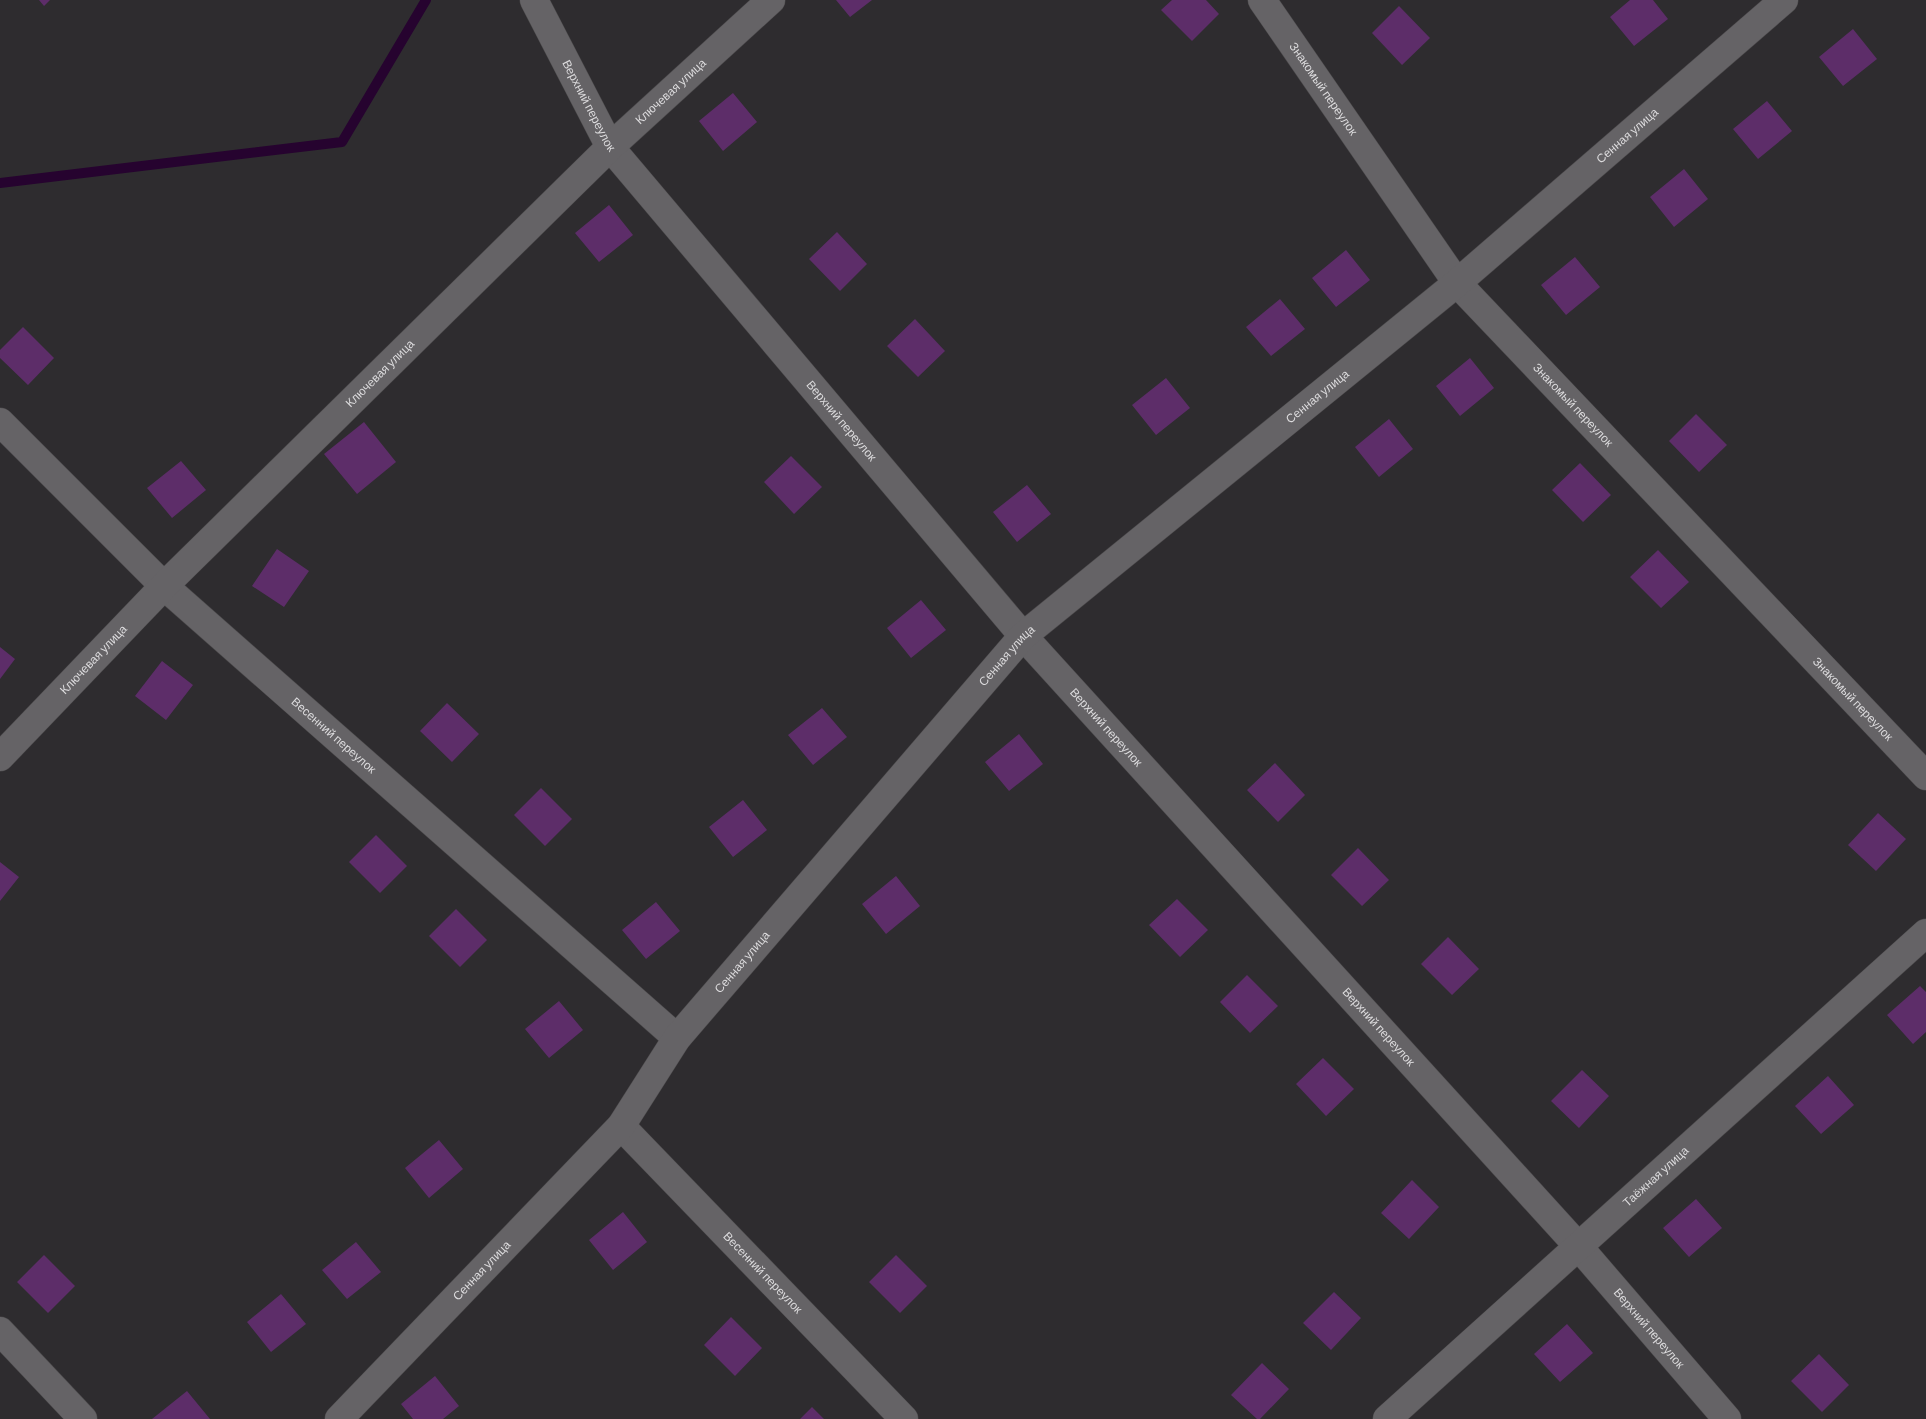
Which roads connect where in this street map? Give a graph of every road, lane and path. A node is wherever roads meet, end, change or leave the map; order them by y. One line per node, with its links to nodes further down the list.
1 (534, 0): 5 (street, Верхний переулок)
2 (771, 0): 5 (street, Ключевая улица)
3 (1262, 0): 6 (street, Знакомый переулок)
4 (1784, 0): 6 (street, Сенная улица)
5 (610, 148): 8 (street, Ключевая улица); 9 (street, Верхний переулок)
6 (1457, 283): 9 (street, Сенная улица); 11 (street, Знакомый переулок)
7 (0, 422): 8 (street, Весенний переулок)
8 (164, 586): 10 (street, Ключевая улица); 13 (street, Весенний переулок)
9 (1023, 636): 13 (street, Сенная улица); 15 (street, Верхний переулок)
10 (0, 757)
11 (1926, 776)
12 (1926, 933): 15 (street, Таёжная улица)
13 (677, 1038): 14 (street, Сенная улица)
14 (621, 1126): 18 (street, Сенная улица); 19 (street, Весенний переулок)
15 (1578, 1246): 20 (street, Таёжная улица); 21 (street, Верхний переулок)
16 (0, 1331): 17 (street)
17 (83, 1419)
18 (339, 1419)
19 (904, 1419)
20 (1387, 1419)
21 (1727, 1419)

